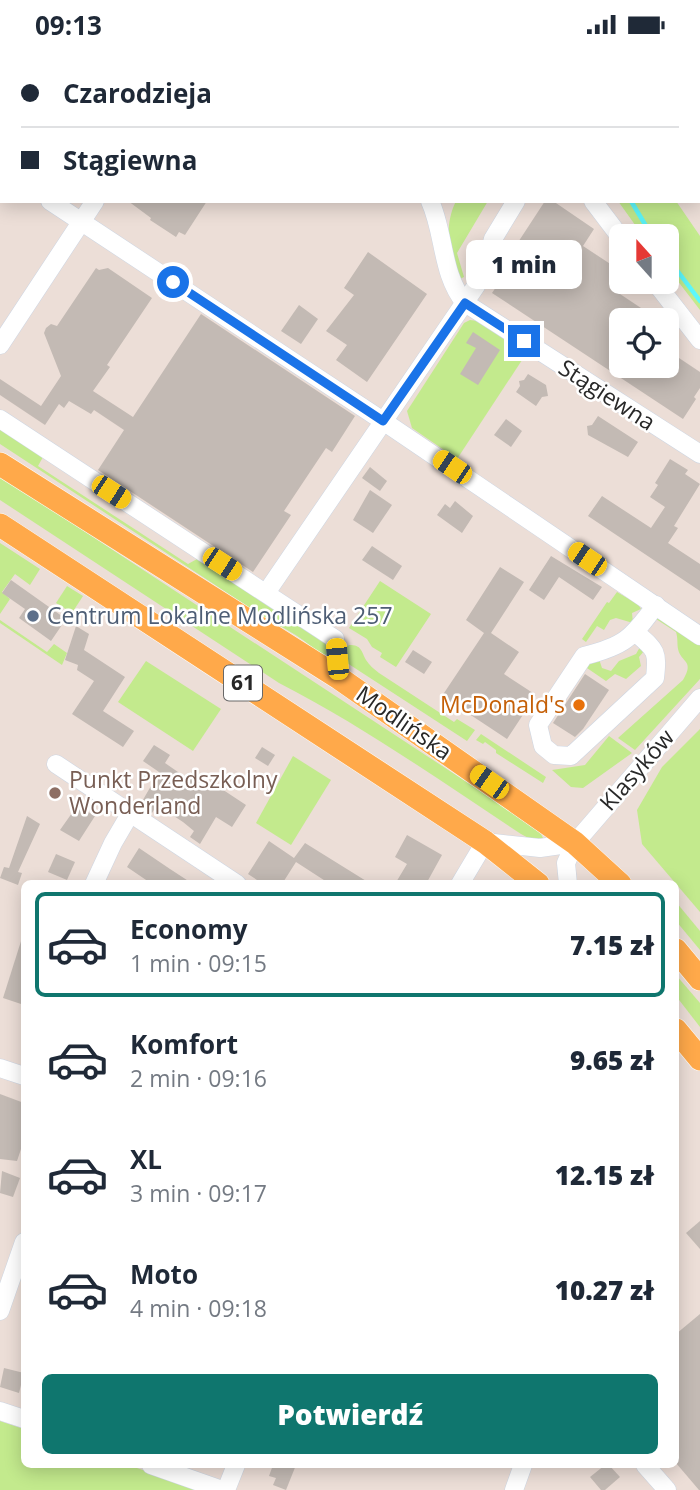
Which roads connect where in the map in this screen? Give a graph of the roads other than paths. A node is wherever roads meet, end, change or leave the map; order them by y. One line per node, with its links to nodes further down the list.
1 (53, 203): 6 (street)
2 (94, 203): 6 (street)
3 (431, 203): 9 (street, Stągiewna)
4 (515, 203): 9 (street)
5 (595, 203): 7 (street)
6 (82, 222): 11 (street); 13 (street)
7 (610, 224)
8 (665, 294): 10 (street)
9 (465, 303): 13 (street); 14 (street, Stągiewna)
10 (700, 339)
11 (0, 345)
12 (0, 419): 17 (street)
13 (383, 421): 17 (street); 18 (street)
14 (700, 454)
15 (0, 464): 21 (main road, Modlińska / 61)
16 (0, 525): 25 (main road, 61)
17 (266, 593): 21 (street)
18 (656, 605): 19 (street); 20 (street)
19 (636, 633): 19 (street)
20 (700, 636)
21 (339, 678): 26 (main road, Modlińska / 61)
22 (700, 698): 26 (street, Klasyków)
23 (56, 764): 24 (street)
24 (131, 814): 27 (street); 28 (street)
25 (485, 842): 26 (street); 29 (street); 30 (main road, 61)
26 (575, 843): 31 (street); 32 (main road, Modlińska / 61)
27 (96, 880)
28 (231, 880)
29 (462, 880)
30 (533, 880)
31 (567, 880)
32 (616, 880)
33 (679, 954): 34 (main road)
34 (700, 979)
35 (679, 1038): 36 (main road)
36 (700, 1059)
37 (0, 1068): 38 (street)
38 (21, 1075)
39 (21, 1251): 40 (street)
40 (0, 1311)
41 (0, 1411): 42 (street)
42 (21, 1418)
43 (160, 1468): 47 (street)
44 (235, 1468): 47 (street)
45 (522, 1468): 48 (street)
46 (648, 1468): 49 (street)
47 (224, 1490)
48 (513, 1490)
49 (667, 1490)

